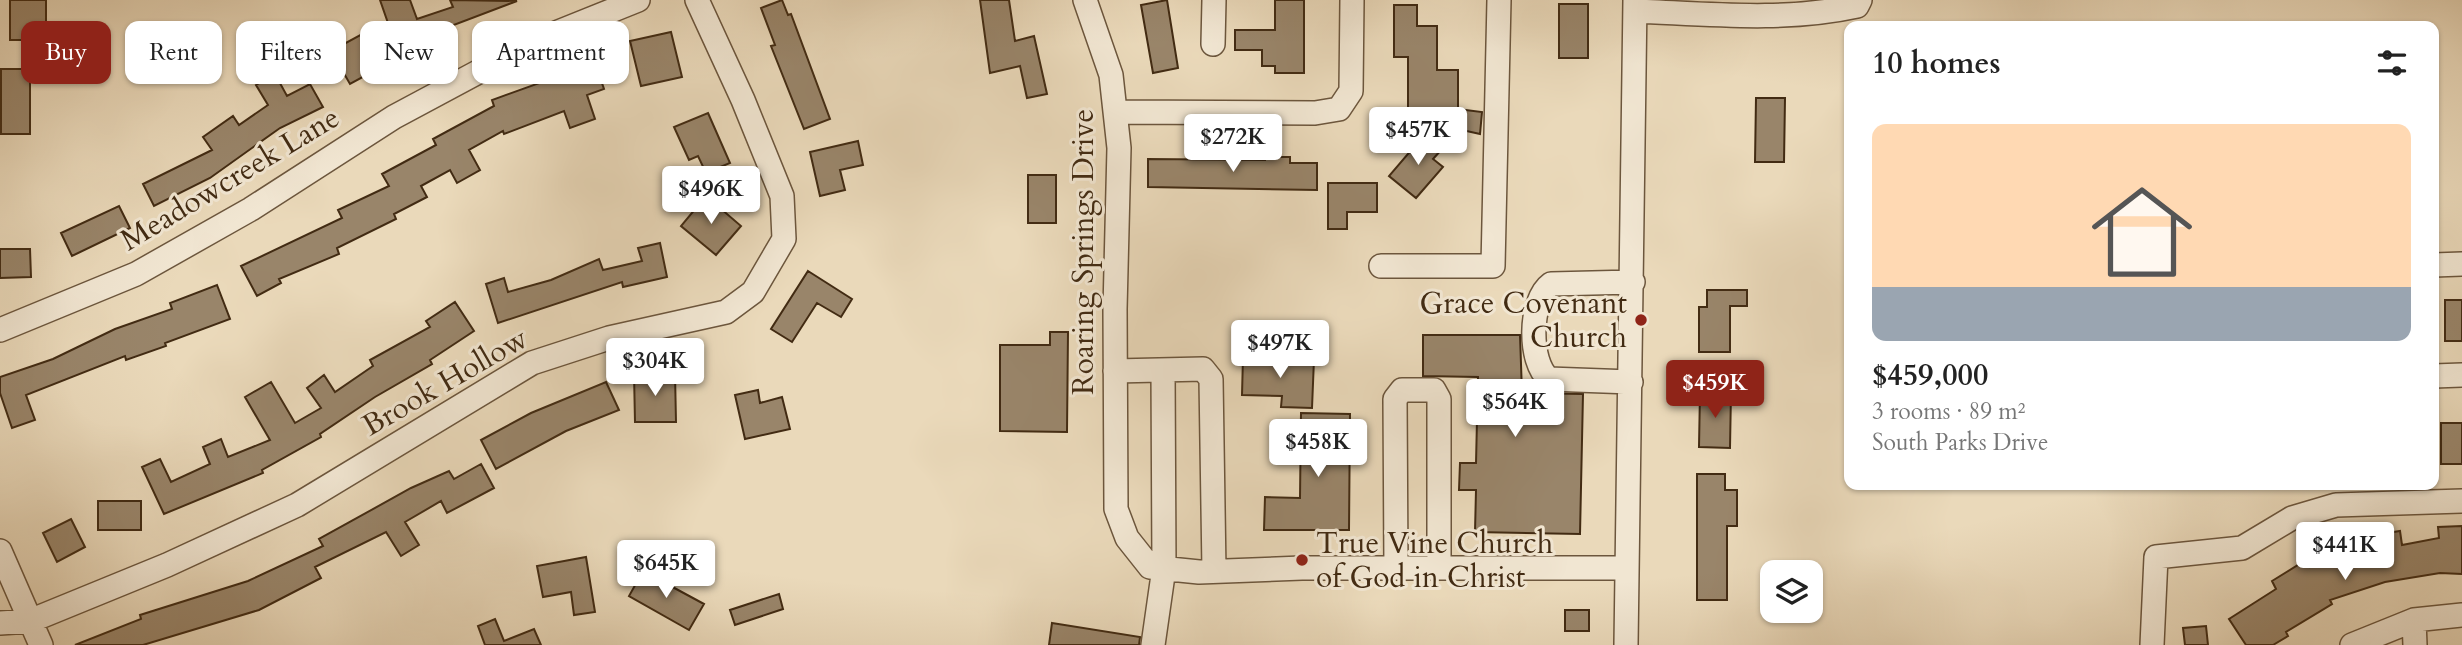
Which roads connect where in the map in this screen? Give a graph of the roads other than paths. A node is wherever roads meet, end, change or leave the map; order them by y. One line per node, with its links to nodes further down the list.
1 (638, 0): 15 (street, Meadowcreek Lane)
2 (697, 0): 30 (street, Brook Hollow)
3 (1084, 0): 10 (street, Roaring Springs Drive)
4 (1214, 0): 9 (street)
5 (1352, 0): 10 (street)
6 (1499, 0): 13 (street)
7 (1860, 0): 8 (street)
8 (1635, 5): 14 (street)
9 (1213, 44)
10 (1115, 112): 17 (street, Roaring Springs Drive)
11 (2462, 264): 12 (street)
12 (2439, 265)
13 (1381, 266)
14 (1633, 282): 20 (street); 20 (street)
15 (0, 330)
16 (1163, 370): 17 (street); 23 (street); 27 (street)
17 (1115, 371): 23 (street, Roaring Springs Drive)
18 (2462, 375): 19 (street)
19 (2439, 376)
20 (1631, 382): 26 (street)
21 (2462, 501): 35 (street)
22 (0, 551): 30 (street)
23 (1164, 568): 27 (street); 33 (street)
24 (1396, 568): 25 (street); 25 (street); 27 (street)
25 (1439, 568): 26 (street)
26 (1627, 568): 34 (street)
27 (1214, 571)
28 (2462, 615): 29 (street)
29 (2414, 620): 36 (street); 37 (street)
30 (30, 621): 31 (street, Brook Hollow); 32 (street)
31 (0, 623)
32 (41, 645)
33 (1153, 645)
34 (1626, 645)
35 (2152, 645)
36 (2352, 645)
37 (2415, 645)

